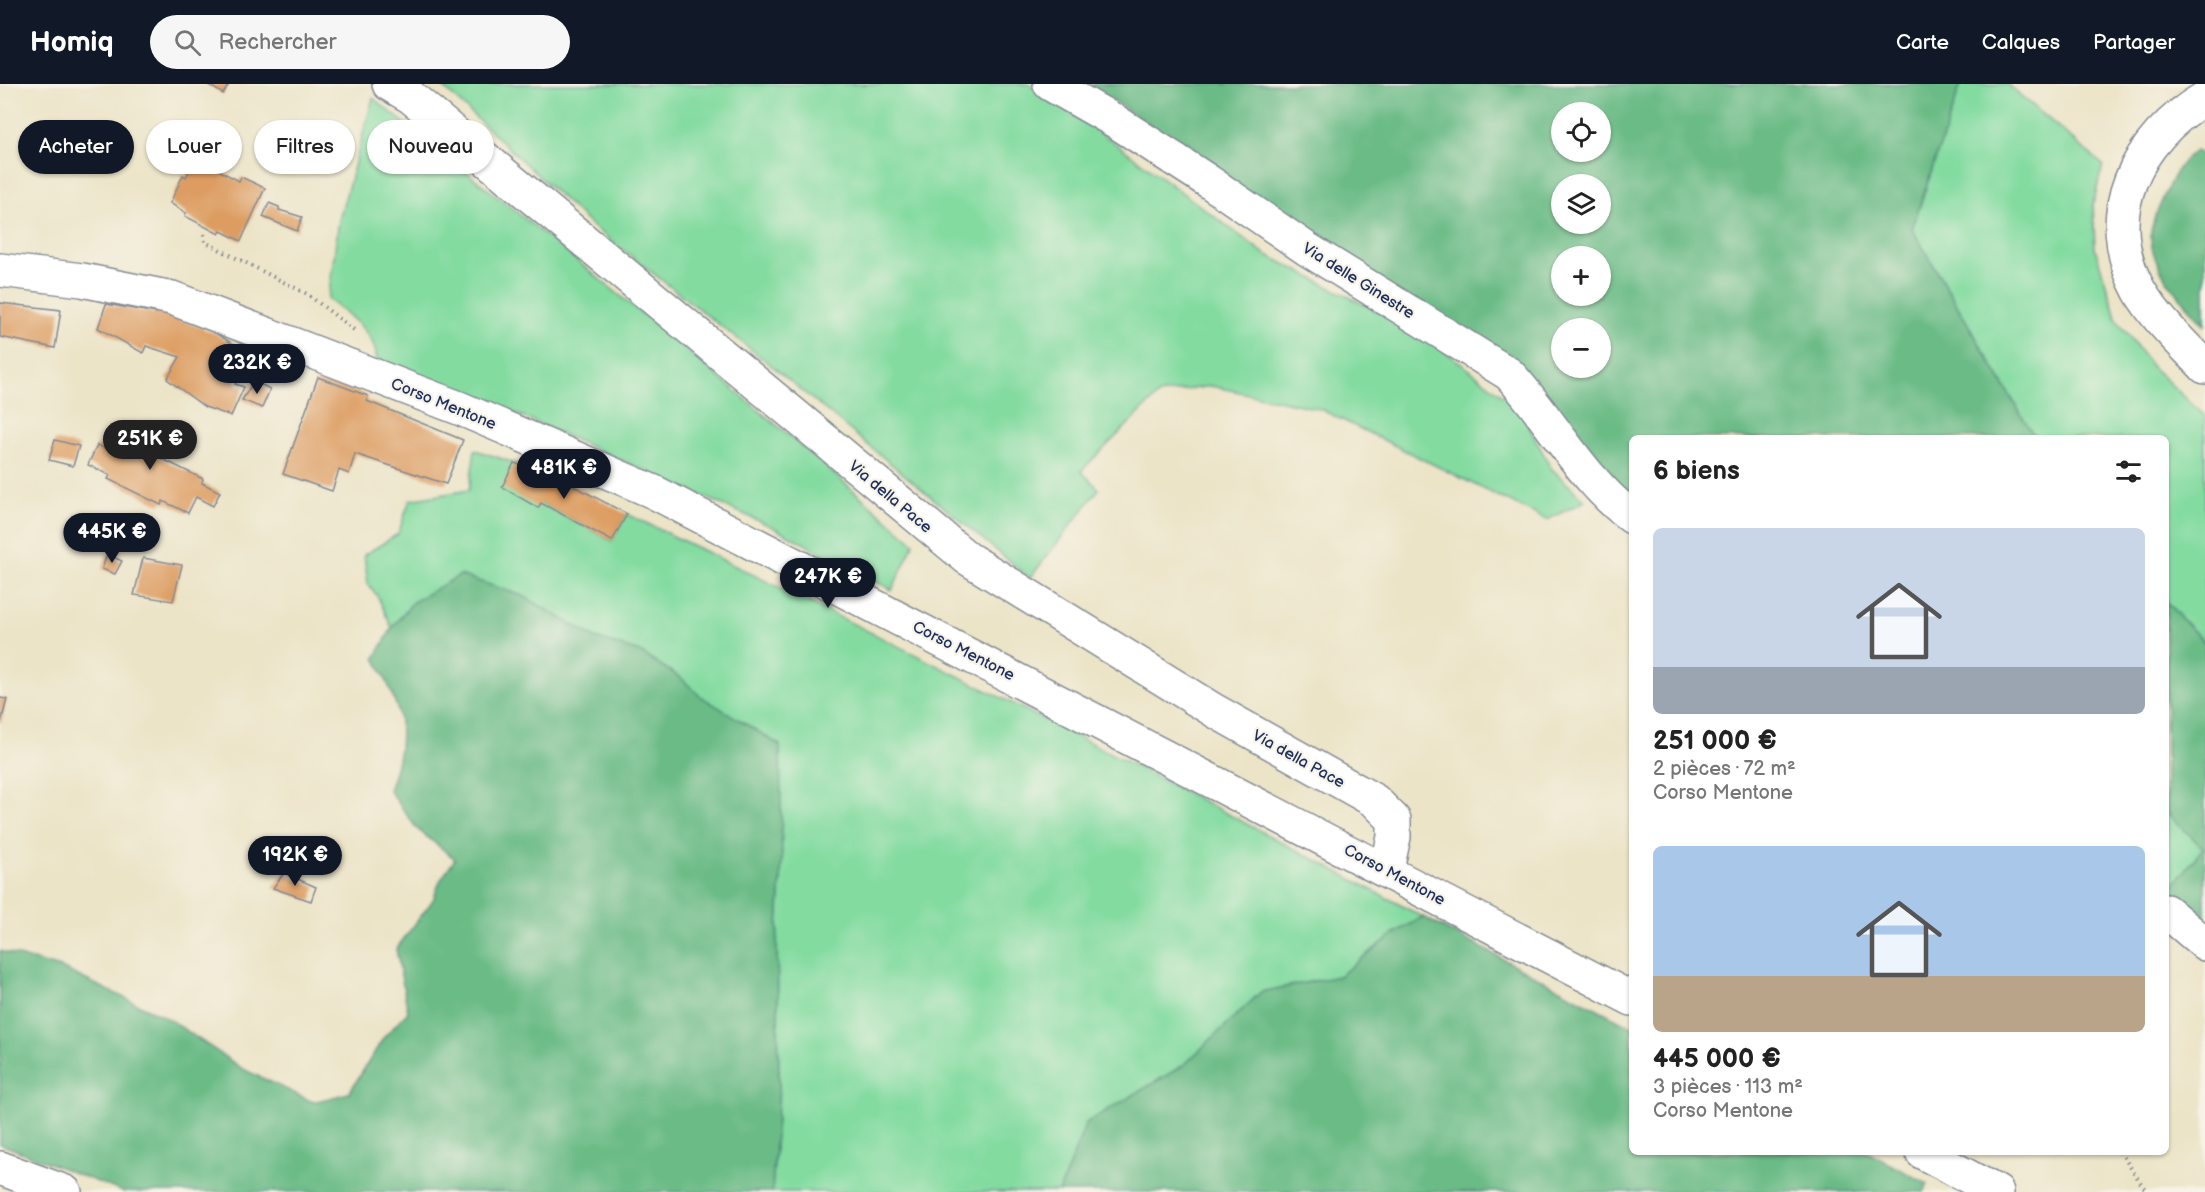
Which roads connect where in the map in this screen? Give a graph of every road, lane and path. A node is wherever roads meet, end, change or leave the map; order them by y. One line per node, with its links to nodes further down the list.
1 (389, 84): 9 (main road, Via della Pace)
2 (1050, 84): 8 (main road, Via delle Ginestre)
3 (2205, 98): 6 (main road)
4 (204, 234): 7 (path)
5 (0, 270): 7 (main road, Corso Mentone)
6 (2205, 367)
7 (360, 370): 9 (main road, Corso Mentone)
8 (1629, 515)
9 (1387, 869): 12 (main road, Corso Mentone)
10 (2169, 914): 11 (main road)
11 (2205, 944)
12 (1629, 997)
13 (1928, 1155): 17 (main road)
14 (2122, 1155): 18 (path)
15 (0, 1168): 16 (main road)
16 (65, 1192)
17 (1997, 1192)
18 (2147, 1192)

